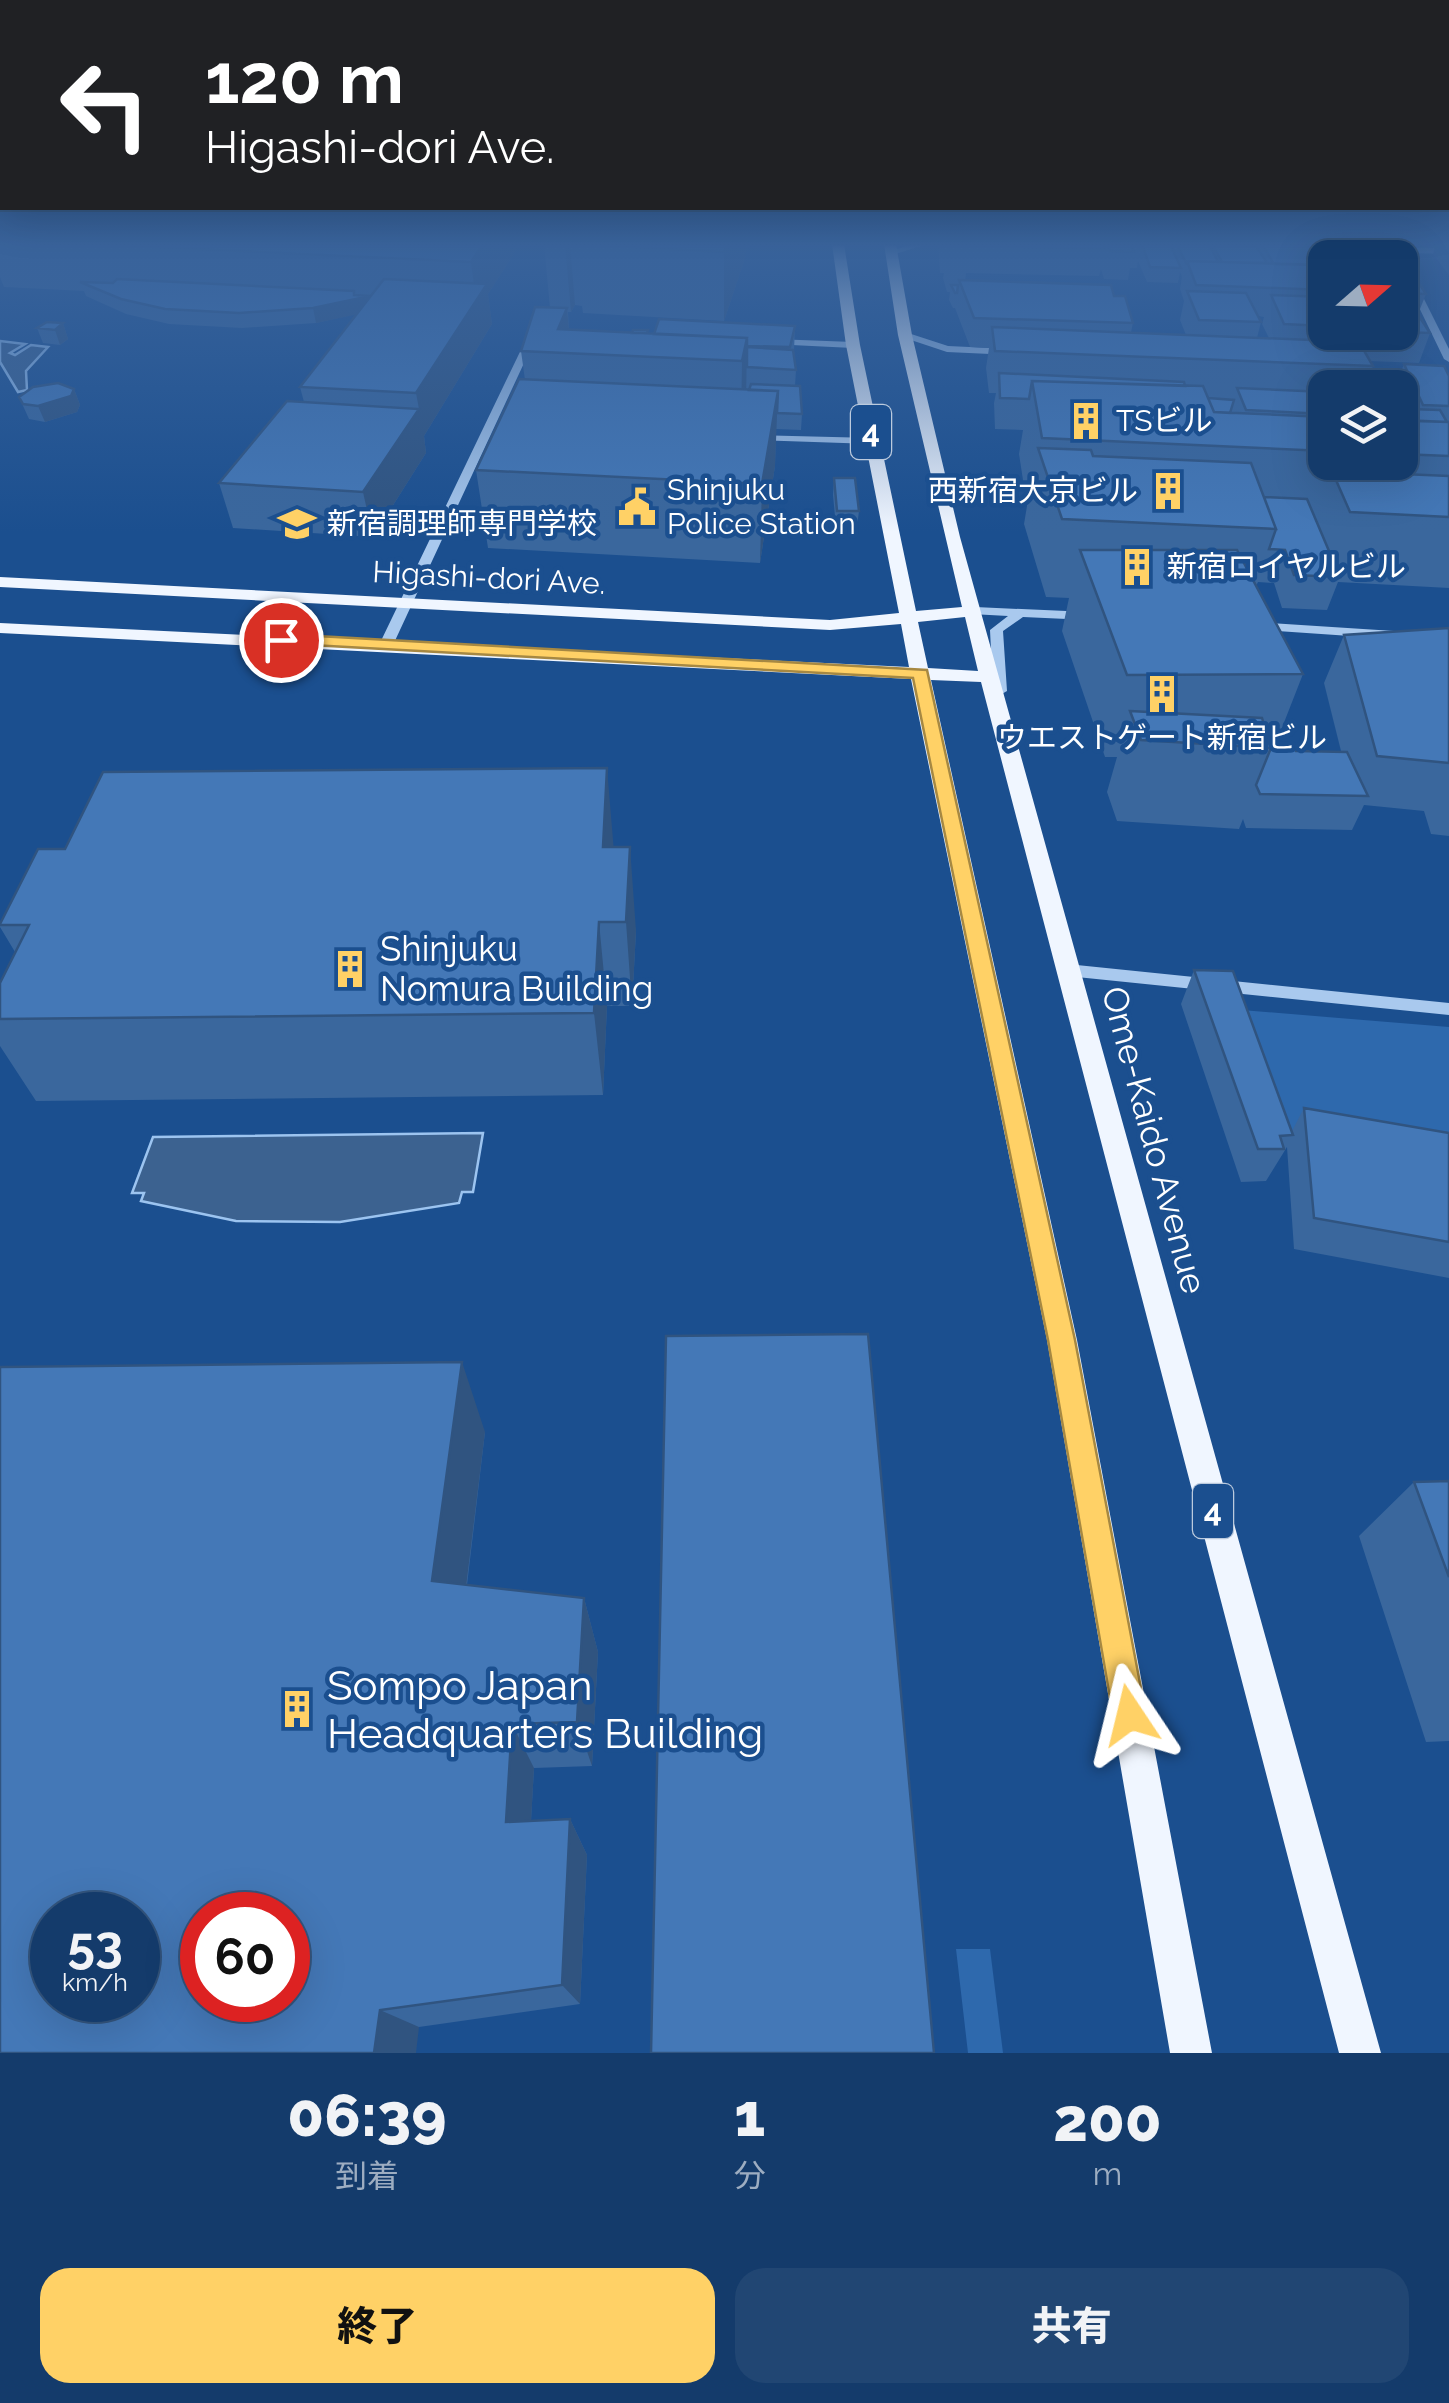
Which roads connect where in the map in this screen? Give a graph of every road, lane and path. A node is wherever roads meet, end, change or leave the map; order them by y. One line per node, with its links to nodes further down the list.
1 (527, 340): 13 (street)
2 (852, 340): 6 (main road, 4)
3 (906, 340): 14 (main road, Ome-Kaido Avenue / 4)
4 (921, 340): 7 (street)
5 (763, 342): 6 (street)
6 (853, 345): 11 (main road, 4)
7 (1024, 353)
8 (1418, 376): 9 (street)
9 (1449, 378)
10 (747, 437): 11 (street)
11 (873, 441): 17 (main road, 4)
12 (0, 582): 13 (main road, Higashi-dori Ave.)
13 (405, 604): 17 (main road, Higashi-dori Ave.); 21 (street)
14 (975, 610): 15 (street); 17 (main road, Higashi-dori Ave.); 23 (main road, Ome-Kaido Avenue / 4)
15 (1028, 612): 16 (street); 24 (street)
16 (1098, 616)
17 (912, 618): 22 (main road, 4)
18 (1235, 625): 20 (street)
19 (0, 628): 21 (main road)
20 (1410, 636)
21 (386, 645): 22 (main road)
22 (920, 673): 23 (main road); 27 (main road, 4)
23 (992, 677): 24 (main road, Ome-Kaido Avenue / 4)
24 (1006, 739): 25 (main road, Ome-Kaido Avenue / 4)
25 (1067, 970): 26 (street); 28 (main road, Ome-Kaido Avenue / 4)
26 (1449, 1009)
27 (1191, 2053)
28 (1360, 2053)

